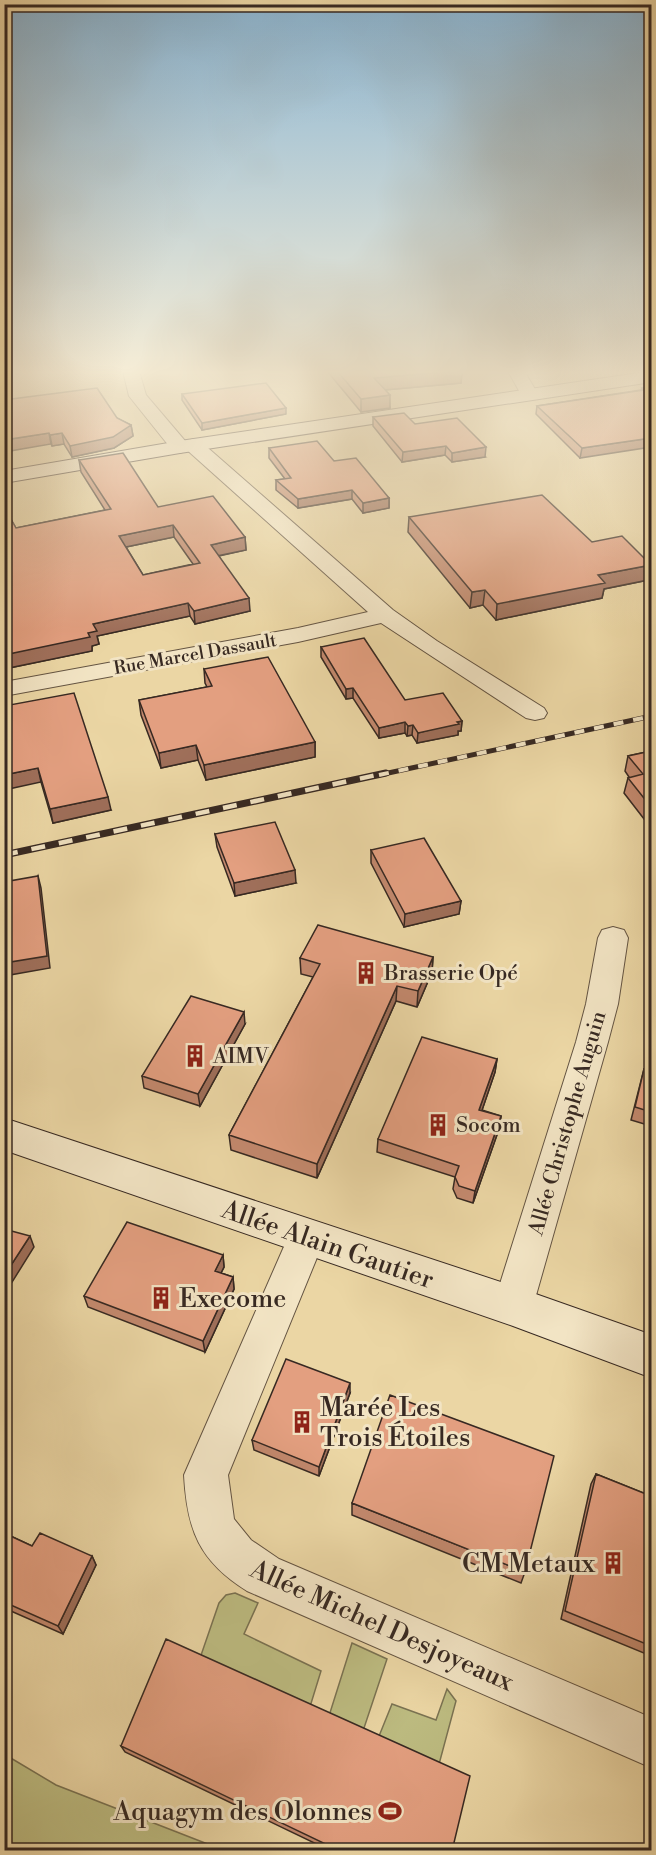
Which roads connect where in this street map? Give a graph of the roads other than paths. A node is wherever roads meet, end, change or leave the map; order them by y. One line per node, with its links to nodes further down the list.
1 (118, 458): 3 (street)
2 (200, 458): 4 (street)
3 (4, 477)
4 (385, 615): 5 (street, Rue Marcel Dassault); 6 (street)
5 (4, 689)
6 (535, 713)
7 (613, 938): 10 (street, Allée Christophe Auguin)
8 (4, 1134): 9 (street, Allée Alain Gautier)
9 (306, 1238): 10 (street, Allée Alain Gautier); 12 (street, Allée Michel Desjoyeaux)
10 (513, 1306): 11 (street, Allée Alain Gautier)
11 (651, 1357)
12 (651, 1743)

